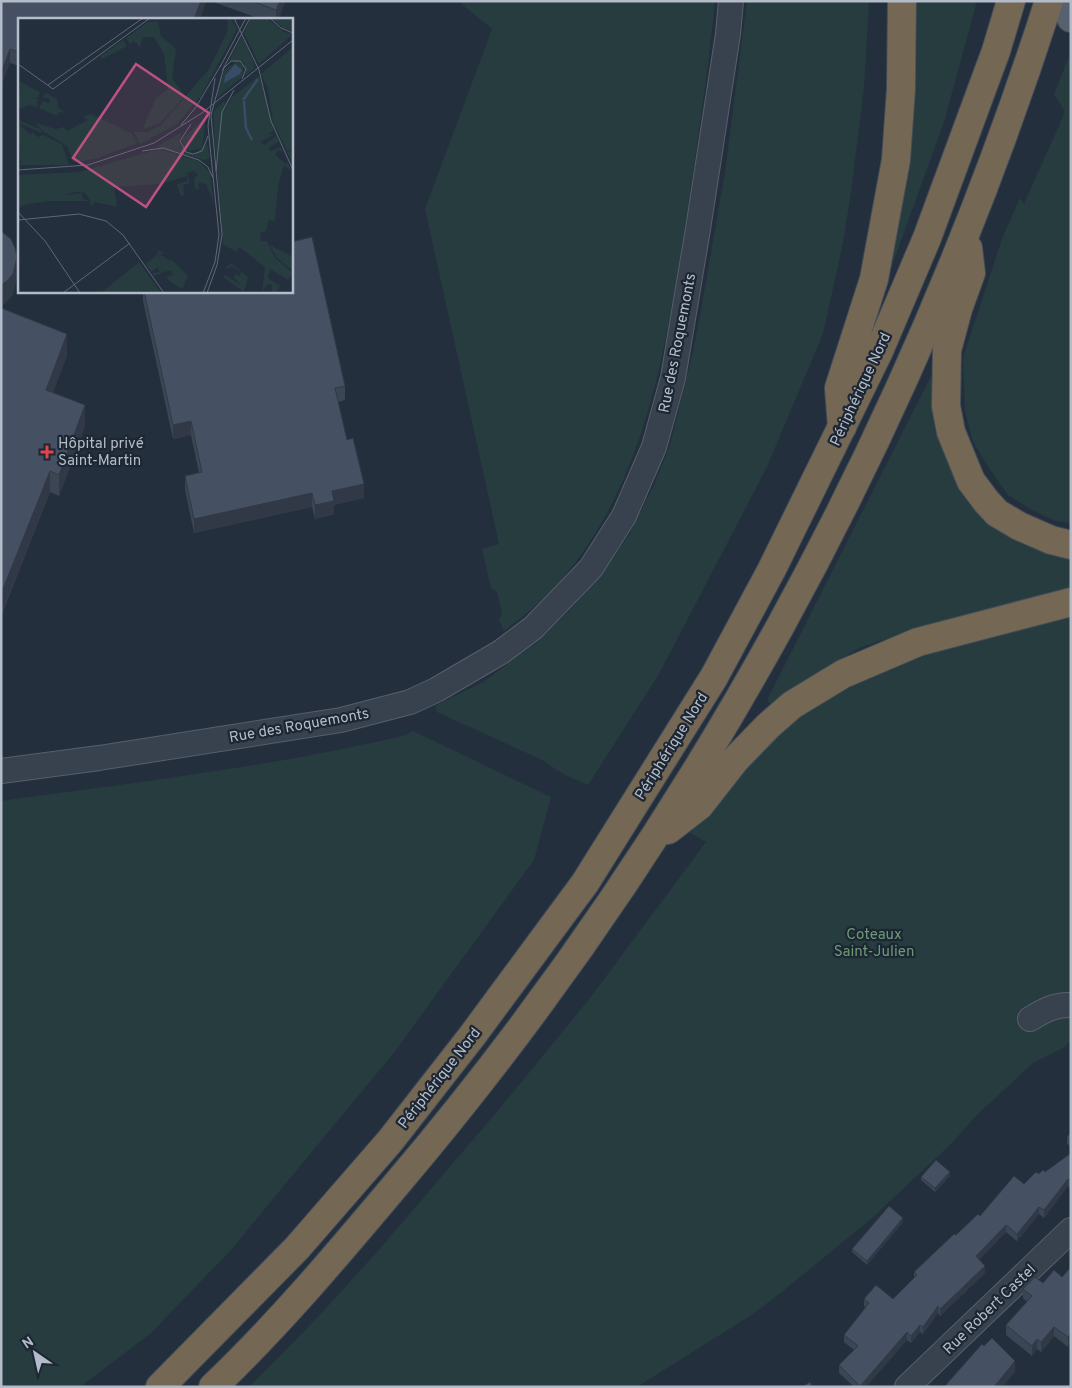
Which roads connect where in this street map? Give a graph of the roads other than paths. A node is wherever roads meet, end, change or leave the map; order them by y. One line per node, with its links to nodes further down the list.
1 (731, 1): 11 (street, Rue des Roquemonts)
2 (902, 1): 8 (highway)
3 (1011, 1): 8 (highway, Périphérique Nord)
4 (1049, 1): 7 (highway)
5 (1062, 1): 6 (main road)
6 (1071, 18)
7 (966, 234): 9 (highway); 12 (highway)
8 (842, 429): 16 (highway, Périphérique Nord)
9 (1071, 545)
10 (1071, 602): 12 (highway)
11 (1, 771)
12 (653, 841): 17 (highway)
13 (1071, 1006): 14 (street)
14 (1030, 1019)
15 (1071, 1230): 18 (street, Rue Robert Castel)
16 (160, 1387)
17 (213, 1387)
18 (907, 1387)

